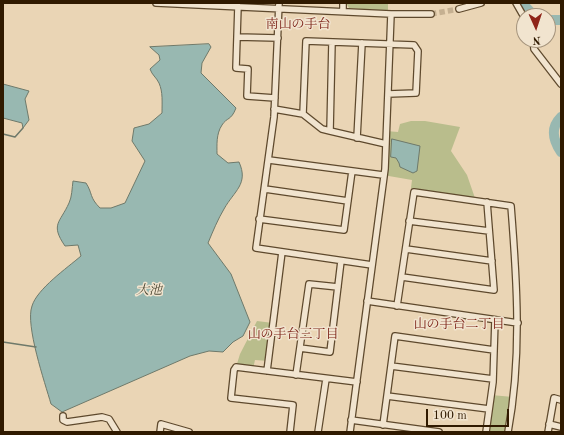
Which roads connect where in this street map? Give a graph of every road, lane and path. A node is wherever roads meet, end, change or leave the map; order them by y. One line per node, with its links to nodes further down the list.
1 (156, 3): 4 (street)
2 (343, 3): 7 (street)
3 (480, 3): 6 (street)
4 (238, 6): 5 (street); 10 (street)
5 (279, 6): 7 (street); 11 (street)
6 (459, 9)
7 (342, 11): 8 (street)
8 (391, 14): 9 (street); 14 (street)
9 (431, 14)
10 (237, 37): 11 (street); 18 (street)
11 (278, 38): 18 (street)
12 (332, 42): 13 (street); 20 (street); 21 (street)
13 (362, 43): 14 (street); 22 (street)
14 (389, 44): 17 (street); 17 (street)
15 (534, 48): 16 (street)
16 (561, 84)
17 (388, 94): 23 (street)
18 (275, 98): 19 (street)
19 (274, 109): 20 (street); 24 (street)
20 (303, 114): 21 (street)
21 (330, 131): 22 (street)
22 (357, 138): 23 (street)
23 (386, 144): 26 (street)
24 (269, 160): 25 (street); 27 (street)
25 (352, 171): 26 (street); 28 (street)
26 (383, 175): 37 (street)
27 (264, 189): 28 (street); 30 (street)
28 (348, 201): 30 (street)
29 (487, 202): 31 (street); 32 (street); 43 (street)
30 (259, 219): 34 (street)
31 (409, 221): 32 (street); 33 (street)
32 (489, 231): 36 (street)
33 (406, 249): 36 (street); 38 (street)
34 (282, 252): 35 (street); 47 (street)
35 (341, 261): 37 (street); 39 (street)
36 (492, 261): 38 (street)
37 (372, 265): 40 (street)
38 (402, 277): 41 (street)
39 (338, 287): 44 (street); 44 (street)
40 (367, 301): 41 (street); 51 (street)
41 (397, 306): 42 (street)
42 (495, 320): 43 (street); 45 (street)
43 (518, 322): 68 (street)
44 (300, 348): 48 (street)
45 (494, 350): 46 (street); 50 (street)
46 (391, 366): 50 (street); 52 (street)
47 (267, 371): 48 (street); 63 (street)
48 (296, 375): 49 (street)
49 (326, 379): 51 (street); 64 (street)
50 (493, 379): 54 (street)
51 (357, 382): 56 (street)
52 (387, 396): 54 (street); 58 (street)
53 (561, 400): 57 (street)
54 (489, 409): 67 (street)
55 (63, 416): 60 (street)
56 (351, 420): 58 (street); 65 (street)
57 (549, 424): 59 (street); 69 (street)
58 (383, 425): 66 (street)
59 (561, 427)
60 (117, 432)
61 (160, 432): 62 (street)
62 (189, 432)
63 (290, 432)
64 (318, 432)
65 (350, 432)
66 (439, 432)
67 (486, 432)
68 (508, 432)
69 (548, 432)

